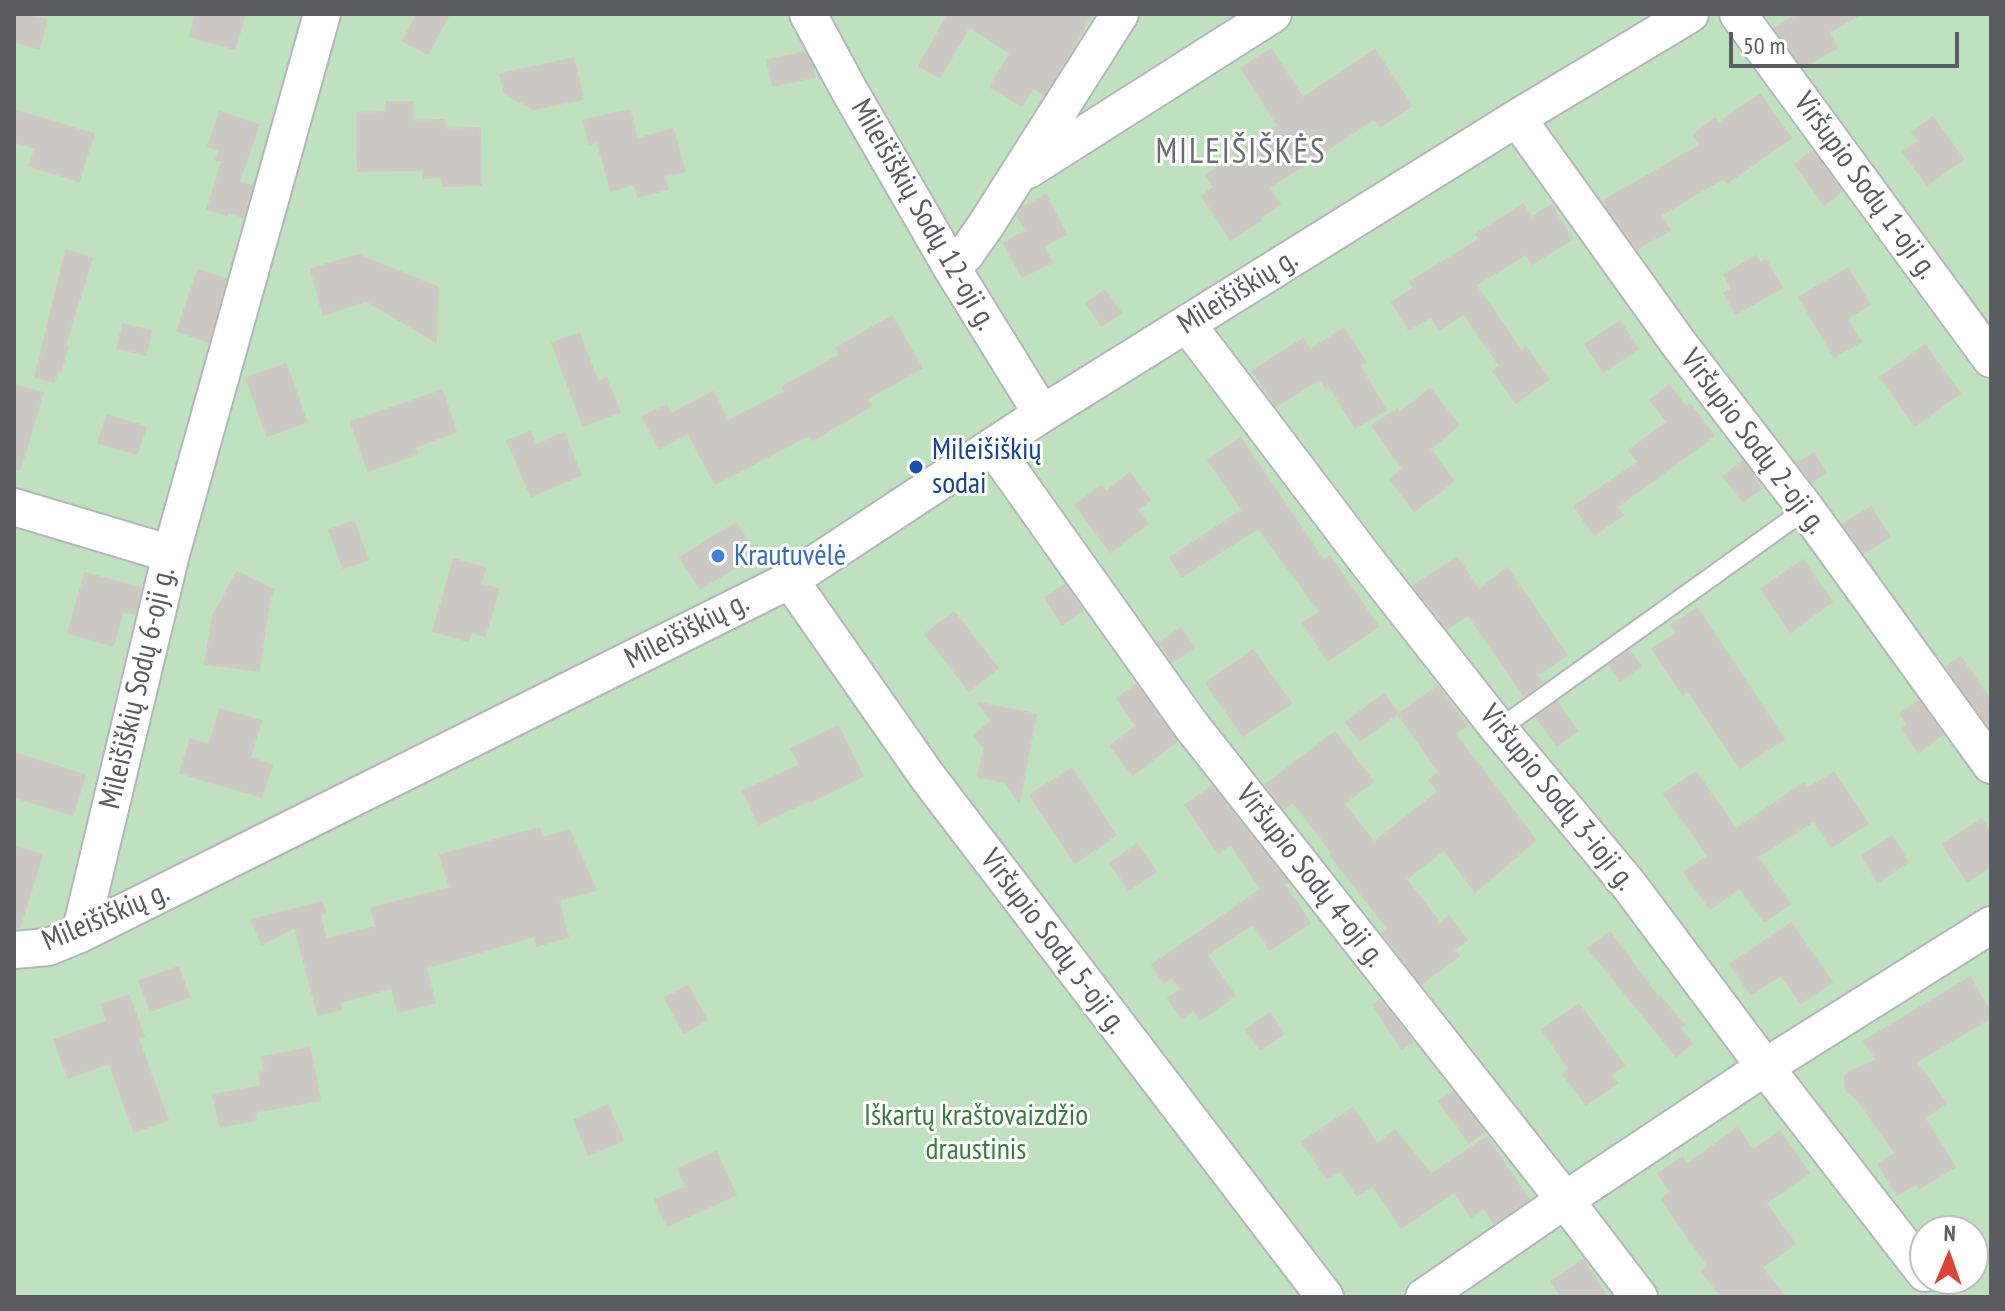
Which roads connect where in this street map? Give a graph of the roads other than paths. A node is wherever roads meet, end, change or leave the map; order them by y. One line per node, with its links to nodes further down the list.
1 (322, 14): 16 (street)
2 (808, 14): 9 (street, Mileišiškių Sodų 12-oji g.)
3 (1120, 14): 8 (street)
4 (1273, 14): 8 (street)
5 (1690, 14): 7 (street, Mileišiškių g.)
6 (1738, 14): 11 (street, Viršupio Sodų 1-oji g.)
7 (1517, 118): 10 (street, Mileišiškių g.); 15 (street, Viršupio Sodų 2-oji g.)
8 (1019, 175): 9 (street)
9 (950, 265): 12 (street, Mileišiškių Sodų 12-oji g.)
10 (1187, 324): 12 (street, Mileišiškių g.); 18 (street, Viršupio Sodų 3-ioji g.)
11 (1991, 359)
12 (1042, 414): 13 (street, Mileišiškių g.)
13 (993, 447): 17 (street, Mileišiškių g.); 24 (street, Viršupio Sodų 4-oji g.)
14 (14, 507): 16 (street, Mileišiškių Sodų 6-oji g.)
15 (1806, 509): 18 (lane); 19 (street, Viršupio Sodų 2-oji g.)
16 (171, 554): 21 (street, Mileišiškių Sodų 6-oji g.)
17 (790, 580): 21 (street, Mileišiškių g.); 26 (street, Viršupio Sodų 5-oji g.)
18 (1499, 729): 23 (street, Viršupio Sodų 3-ioji g.)
19 (1991, 765)
20 (1991, 925): 23 (street)
21 (80, 934): 22 (street, Mileišiškių g.)
22 (14, 950)
23 (1765, 1067): 24 (street); 25 (street, Viršupio Sodų 3-ioji g.)
24 (1565, 1200): 27 (street); 28 (street, Viršupio Sodų 4-oji g.)
25 (1909, 1252)
26 (1325, 1297)
27 (1424, 1297)
28 (1639, 1297)

